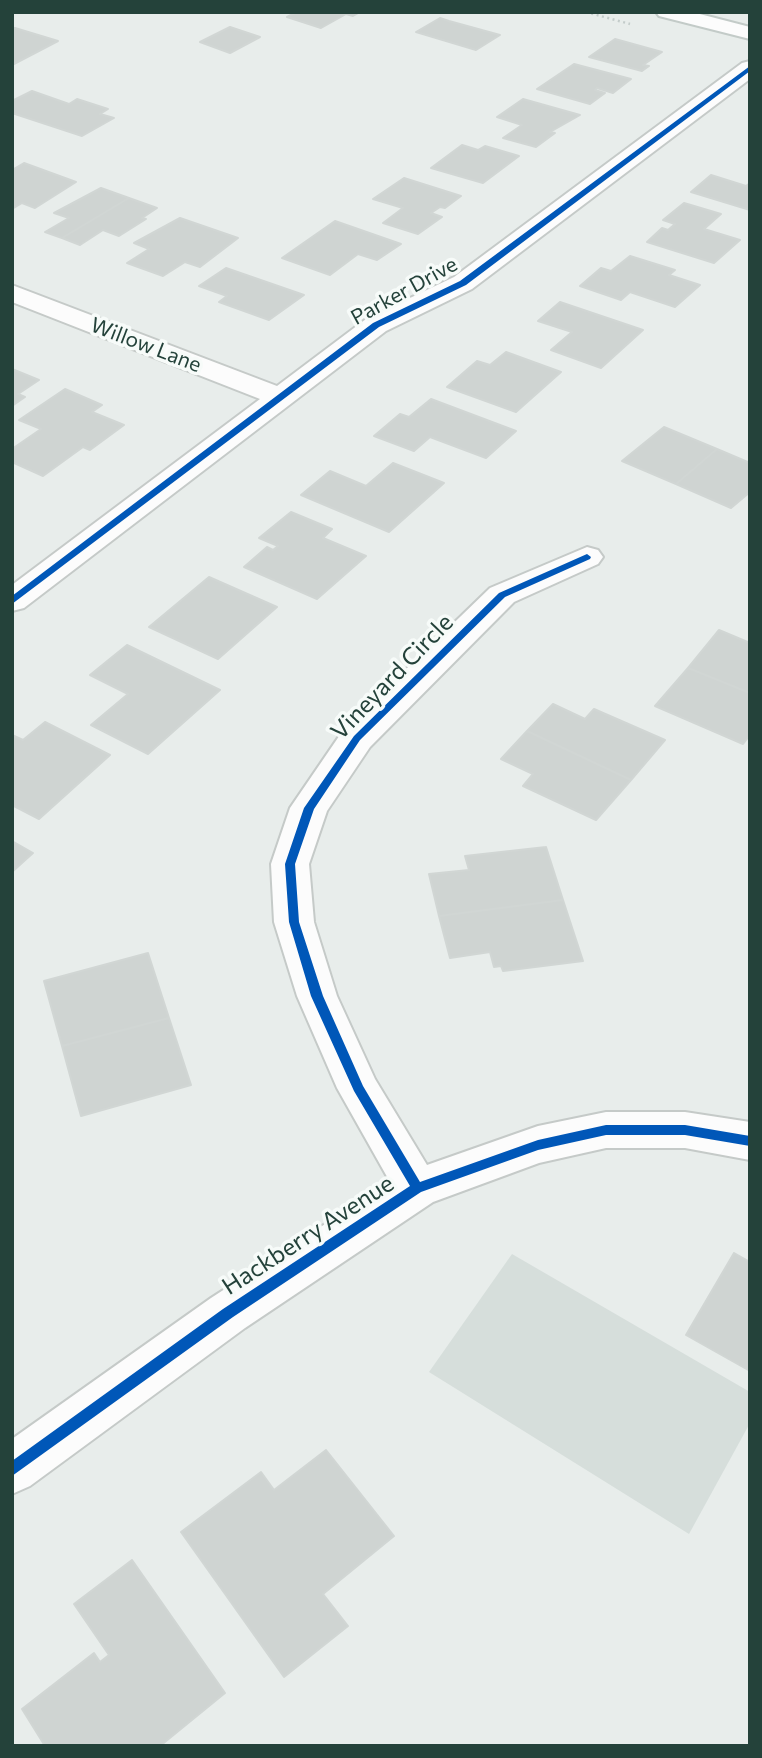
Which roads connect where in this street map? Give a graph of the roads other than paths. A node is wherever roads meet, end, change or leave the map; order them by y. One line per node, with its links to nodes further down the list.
1 (666, 12): 2 (street)
2 (750, 33)
3 (750, 68): 5 (street, Parker Drive)
4 (12, 293): 5 (street, Willow Lane)
5 (279, 397): 7 (street, Parker Drive)
6 (587, 557): 9 (street, Vineyard Circle)
7 (12, 601)
8 (750, 1141): 9 (street, Hackberry Avenue)
9 (417, 1188): 10 (street, Hackberry Avenue)
10 (12, 1469)

